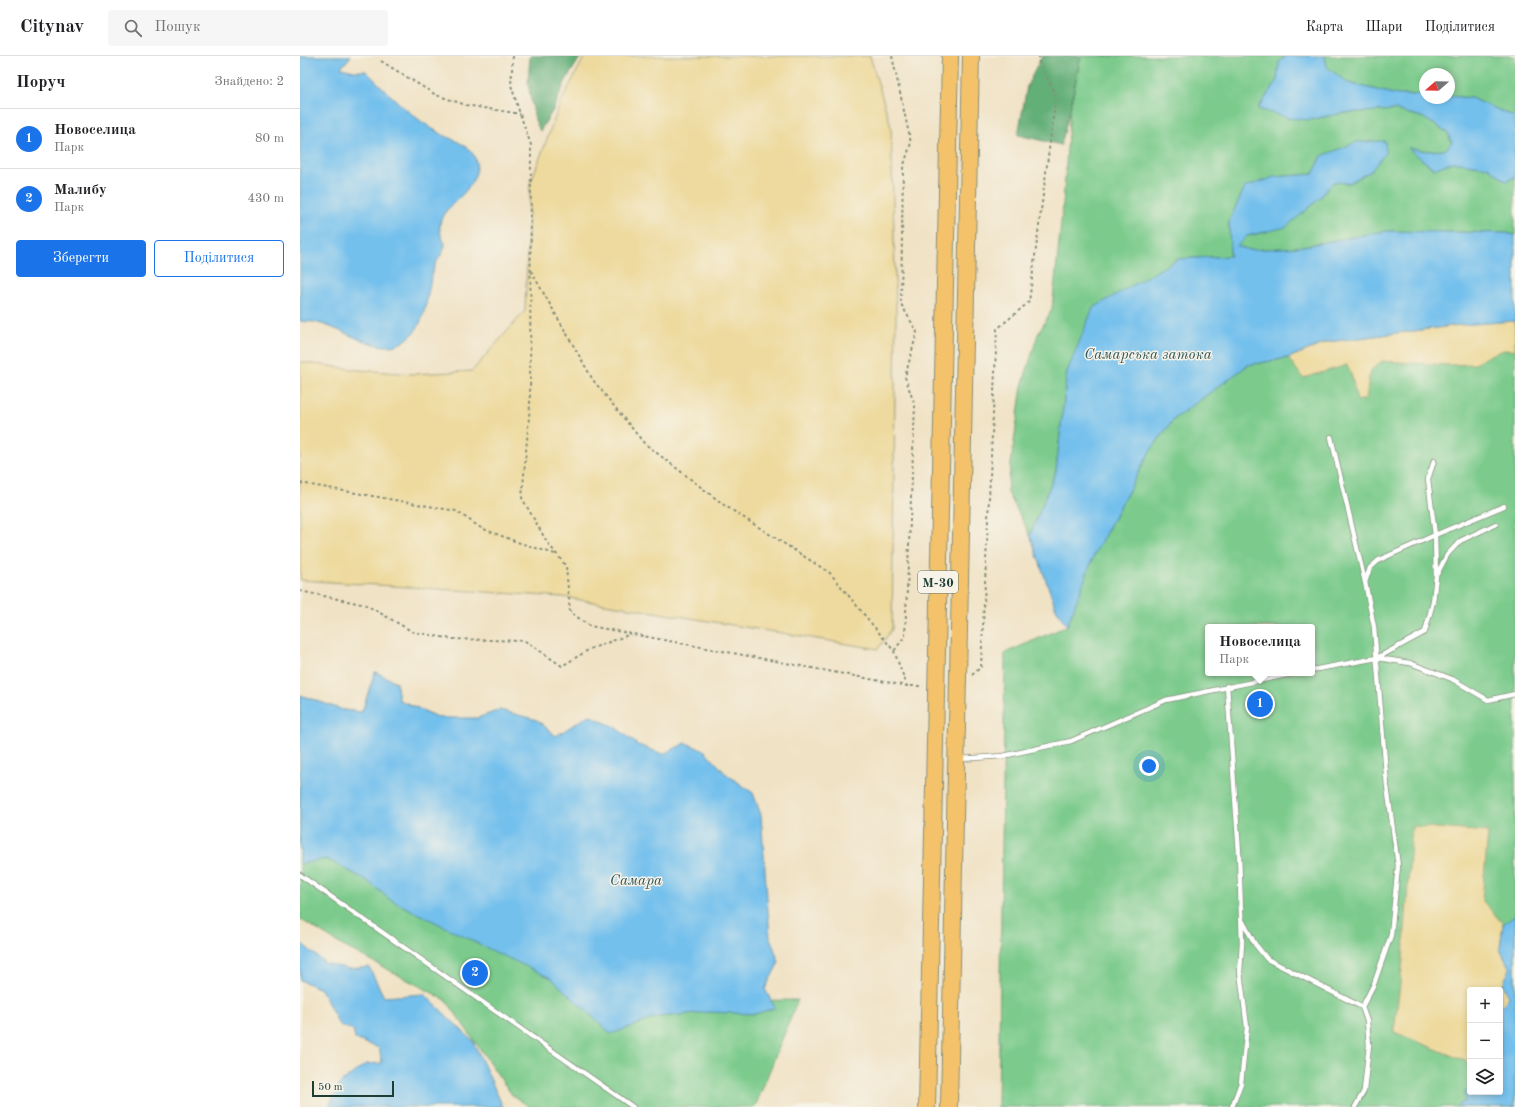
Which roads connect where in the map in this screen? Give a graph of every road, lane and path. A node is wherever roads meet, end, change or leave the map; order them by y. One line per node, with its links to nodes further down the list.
1 (513, 56): 7 (path)
2 (892, 56): 20 (path)
3 (950, 56): 25 (highway, М-30)
4 (971, 56): 27 (highway, М-30)
5 (1038, 56): 27 (path)
6 (380, 61): 7 (path)
7 (520, 114): 8 (path)
8 (531, 270): 15 (path); 20 (path)
9 (1331, 437): 17 (lane)
10 (1434, 461): 14 (lane)
11 (300, 483): 15 (path)
12 (1504, 506): 14 (lane)
13 (1496, 524): 16 (lane)
14 (1435, 535): 16 (lane); 17 (lane)
15 (556, 554): 19 (path)
16 (1436, 576): 21 (lane)
17 (1365, 582): 21 (lane)
18 (300, 591): 19 (path)
19 (632, 634): 24 (path)
20 (894, 651): 24 (path)
21 (1377, 658): 22 (lane); 28 (lane); 32 (lane)
22 (1315, 669)
23 (1280, 676): 26 (lane)
24 (907, 686): 25 (path)
25 (936, 686): 34 (highway, М-30)
26 (1227, 686): 29 (lane); 31 (lane)
27 (958, 688): 29 (highway, М-30)
28 (1515, 694)
29 (956, 759): 35 (highway, М-30)
30 (300, 875): 33 (lane)
31 (1241, 918): 32 (lane); 36 (lane)
32 (1362, 1007): 37 (lane)
33 (633, 1107)
34 (927, 1107)
35 (949, 1107)
36 (1232, 1107)
37 (1355, 1107)

